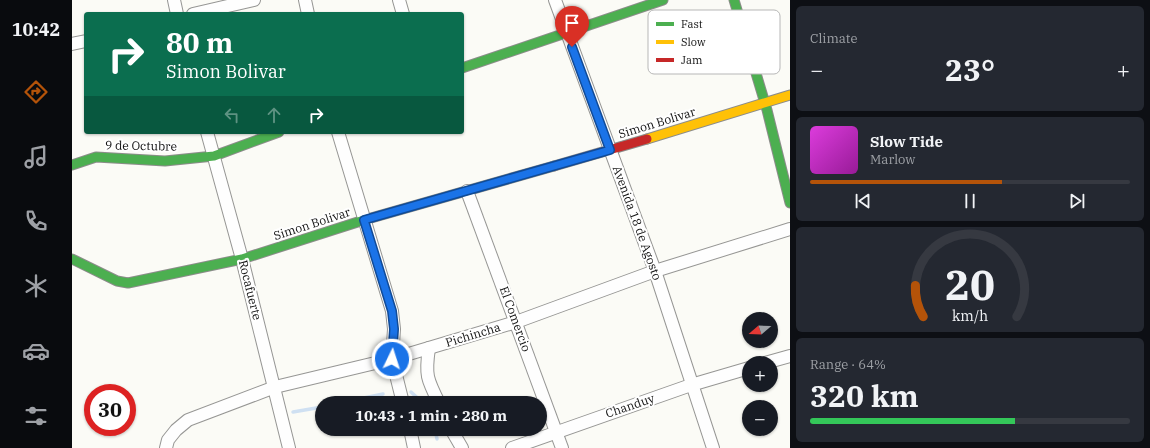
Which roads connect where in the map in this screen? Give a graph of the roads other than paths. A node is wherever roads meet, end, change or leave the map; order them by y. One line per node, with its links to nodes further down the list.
1 (174, 0): 9 (street)
2 (254, 0): 10 (street)
3 (305, 0): 11 (street)
4 (399, 0): 12 (street)
5 (555, 0): 13 (street, Avenida 18 de Agosto)
6 (663, 0): 13 (street)
7 (734, 0): 8 (street)
8 (737, 10)
9 (177, 12)
10 (202, 12)
11 (308, 12)
12 (402, 12)
13 (567, 32): 16 (street); 23 (street, Avenida 18 de Agosto)
14 (84, 41): 15 (street)
15 (72, 44)
16 (464, 67)
17 (756, 74): 19 (street)
18 (790, 95): 19 (street, Simon Bolivar)
19 (764, 102): 23 (street, Simon Bolivar); 27 (street)
20 (208, 134): 24 (street, Rocafuerte)
21 (274, 134): 24 (street, 9 de Octubre)
22 (339, 134): 28 (street)
23 (610, 150): 26 (street, Simon Bolivar); 32 (street, Avenida 18 de Agosto)
24 (214, 156): 25 (street, 9 de Octubre); 31 (street, Rocafuerte)
25 (72, 165)
26 (467, 191): 28 (street, Simon Bolivar); 33 (street, El Comercio)
27 (790, 203)
28 (364, 220): 31 (street, Simon Bolivar); 36 (street)
29 (790, 229): 32 (street, Pichincha)
30 (72, 259): 31 (street, Simon Bolivar)
31 (242, 260): 40 (street, Rocafuerte)
32 (654, 271): 33 (street, Pichincha); 39 (street, Avenida 18 de Agosto)
33 (516, 322): 34 (street, Pichincha); 43 (street, El Comercio)
34 (429, 348): 36 (street, Pichincha); 42 (street)
35 (790, 356): 37 (street)
36 (392, 359): 40 (street, Pichincha); 41 (street)
37 (778, 359)
38 (742, 370): 39 (street, Chanduy)
39 (691, 385): 43 (street, Chanduy); 52 (street, Avenida 18 de Agosto)
40 (274, 387): 46 (street, Pichincha); 47 (street, Rocafuerte)
41 (401, 396)
42 (435, 396)
43 (556, 432): 50 (street, Chanduy); 51 (street, El Comercio)
44 (411, 436): 48 (street)
45 (455, 436): 49 (street)
46 (166, 448)
47 (289, 448)
48 (414, 448)
49 (462, 448)
50 (512, 448)
51 (562, 448)
52 (713, 448)

